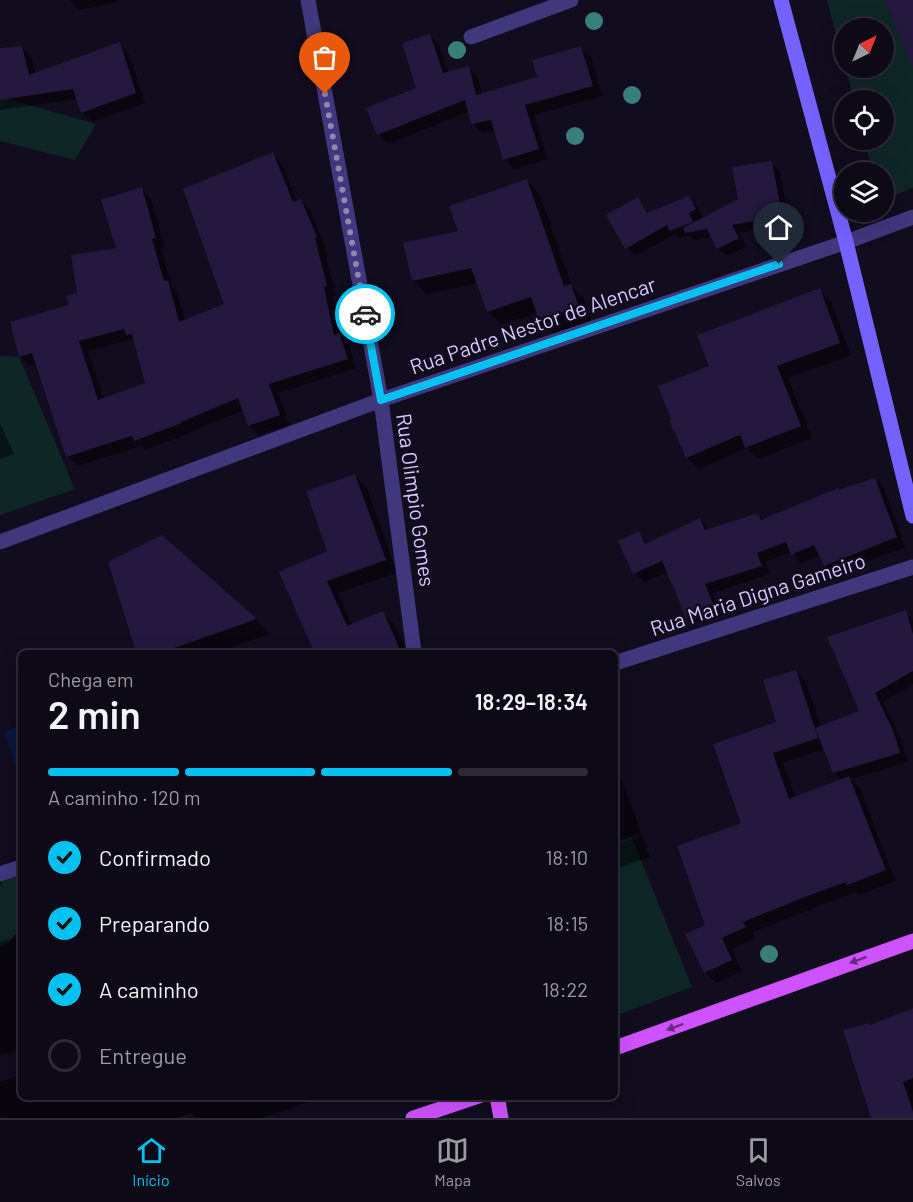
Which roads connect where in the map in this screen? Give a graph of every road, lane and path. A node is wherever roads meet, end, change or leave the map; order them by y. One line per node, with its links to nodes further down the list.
1 (308, 0): 7 (street, Rua Olimpio Gomes)
2 (571, 0): 4 (street)
3 (781, 0): 6 (main road)
4 (471, 37)
5 (913, 217): 6 (street, Rua Padre Nestor de Alencar)
6 (846, 242): 7 (street, Rua Padre Nestor de Alencar); 8 (main road)
7 (381, 400): 9 (street, Rua Padre Nestor de Alencar); 11 (street, Rua Olimpio Gomes)
8 (913, 516)
9 (0, 542)
10 (913, 567): 12 (street, Rua Maria Digna Gameiro)
11 (414, 650)
12 (618, 662)
13 (18, 868): 14 (street)
14 (0, 874)
15 (913, 941): 16 (main road, one-way to 16)
16 (618, 1047)
17 (467, 1100): 19 (main road)
18 (498, 1100): 20 (main road)
19 (413, 1118)
20 (501, 1118)

